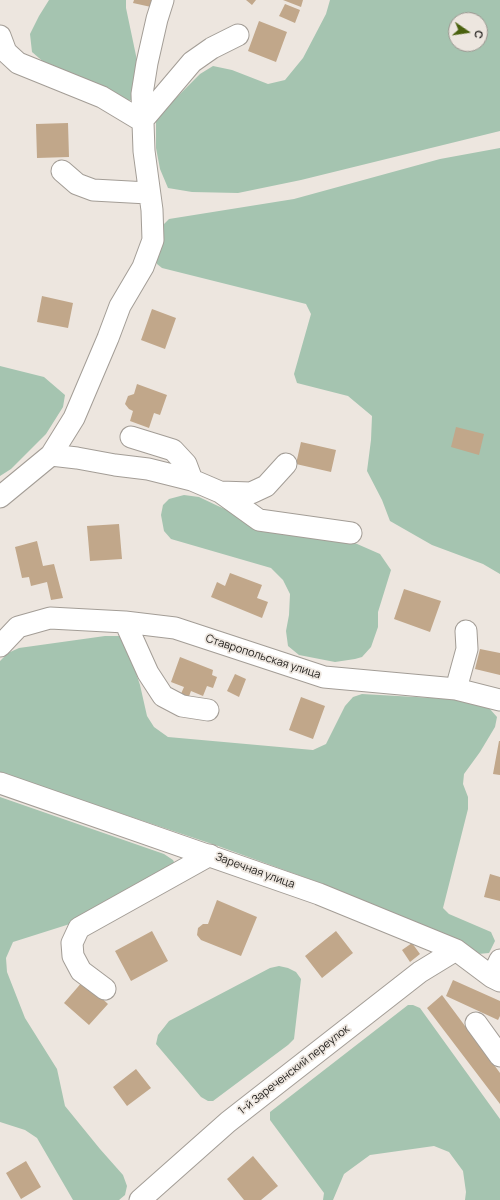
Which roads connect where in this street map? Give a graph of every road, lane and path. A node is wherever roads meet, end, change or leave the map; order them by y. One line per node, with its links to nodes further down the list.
1 (163, 0): 4 (street)
2 (238, 35): 4 (street)
3 (0, 36): 4 (street)
4 (142, 121): 6 (street)
5 (62, 171): 6 (street)
6 (148, 193): 8 (street)
7 (130, 437): 10 (street)
8 (51, 455): 10 (street); 12 (street)
9 (286, 464): 11 (street)
10 (192, 480): 11 (street)
11 (220, 492): 13 (street)
12 (0, 498)
13 (351, 533)
14 (125, 622): 16 (street, Ставропольская улица); 17 (street, Ставропольская улица); 19 (street)
15 (466, 631): 17 (street)
16 (0, 646)
17 (456, 689): 18 (street, Ставропольская улица)
18 (500, 700)
19 (208, 710)
20 (0, 783): 21 (street, Заречная улица)
21 (210, 855): 22 (street, Заречная улица); 24 (street)
22 (456, 950): 23 (street, Заречная улица); 27 (street, 1-й Зареченский переулок)
23 (497, 973)
24 (105, 989)
25 (476, 1023): 26 (street)
26 (500, 1056)
27 (140, 1200)

